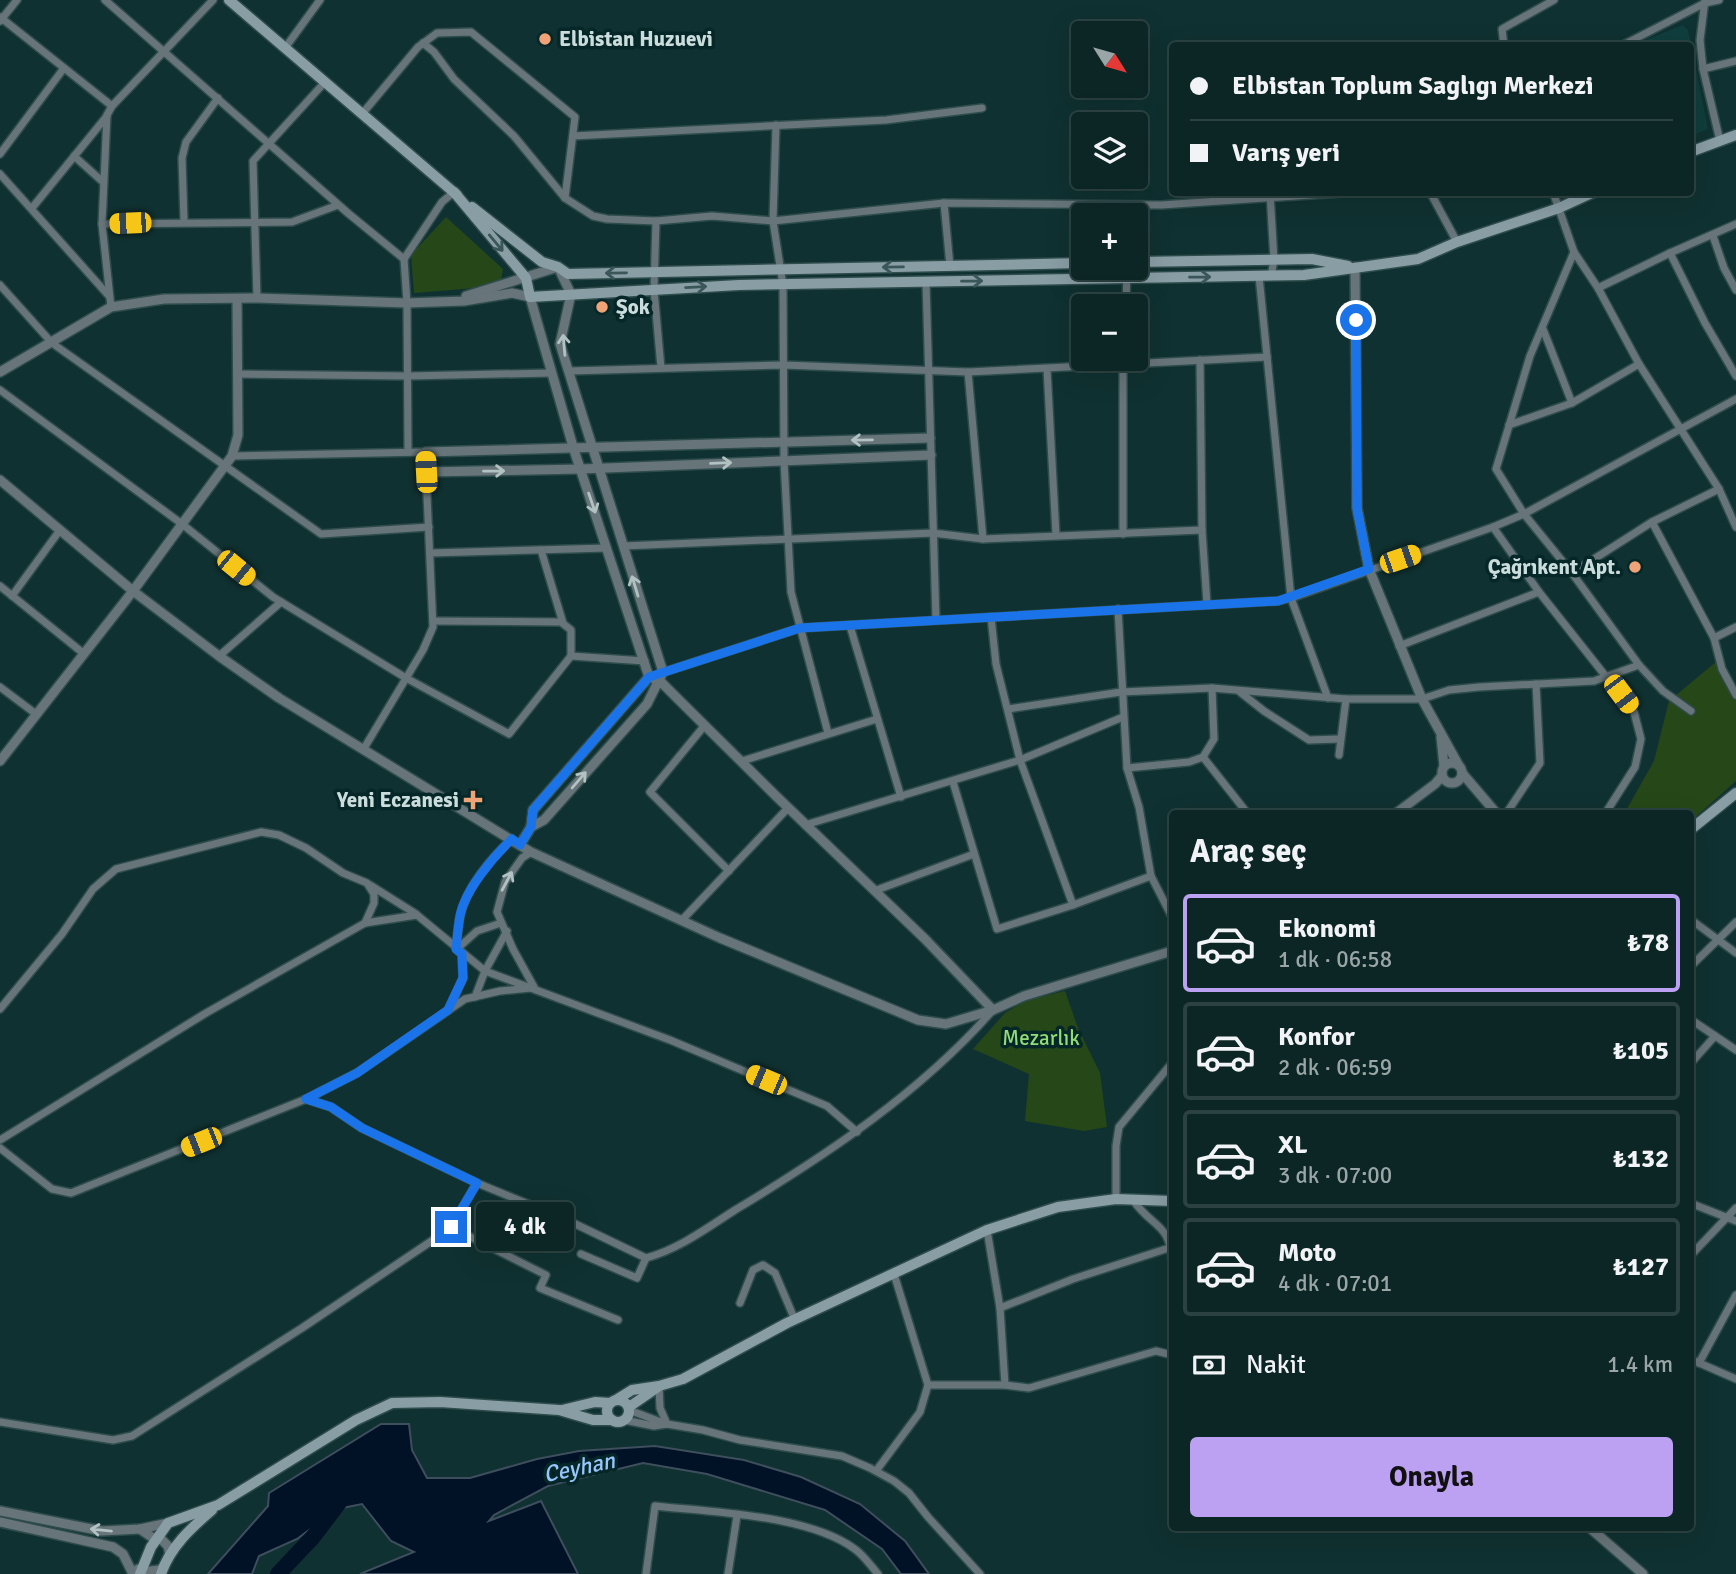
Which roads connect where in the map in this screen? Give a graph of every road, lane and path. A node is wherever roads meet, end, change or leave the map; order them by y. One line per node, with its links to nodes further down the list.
1 (17, 0): 9 (street)
2 (104, 0): 14 (street)
3 (213, 0): 14 (street)
4 (229, 0): 13 (main road)
5 (320, 0): 13 (street)
6 (1554, 0): 10 (street)
7 (1719, 0): 8 (street)
8 (1705, 2): 11 (street); 17 (street)
9 (1, 19): 16 (street)
10 (1504, 42)
11 (1629, 42)
12 (423, 43): 22 (street); 26 (street); 40 (street)
13 (285, 48): 18 (main road)
14 (165, 51): 19 (street); 20 (street)
15 (1736, 61): 17 (street)
16 (64, 68): 20 (street); 30 (street)
17 (1703, 69): 27 (street)
18 (325, 82): 22 (main road); 28 (street)
19 (218, 98): 28 (street); 46 (street)
20 (112, 106): 23 (street)
21 (982, 108): 24 (street)
22 (362, 114): 34 (main road)
23 (107, 115): 31 (street); 33 (street)
24 (776, 125): 26 (street); 48 (street)
25 (1736, 135): 27 (main road)
26 (573, 136): 40 (street)
27 (1720, 141): 29 (main road)
28 (269, 143): 42 (street); 47 (street)
29 (1694, 151)
30 (0, 154)
31 (74, 156): 33 (street); 43 (street)
32 (0, 174): 43 (street)
33 (103, 182): 49 (street)
34 (454, 192): 55 (street); 60 (main road); 68 (main road, one-way to 68)
35 (1259, 196): 41 (street)
36 (1270, 196): 56 (street)
37 (1432, 196): 52 (street)
38 (1554, 196): 44 (street)
39 (1585, 196): 44 (main road)
40 (565, 198): 45 (street)
41 (944, 203): 48 (street); 59 (street)
42 (338, 205): 47 (street); 55 (street)
43 (32, 208): 79 (street)
44 (1559, 208): 52 (main road); 53 (street)
45 (656, 220): 48 (street); 63 (street)
46 (184, 221): 47 (street); 49 (street)
47 (254, 221): 77 (street)
48 (773, 221): 62 (street)
49 (102, 224): 79 (street)
50 (1736, 225): 51 (street)
51 (1713, 236): 54 (street); 74 (street)
52 (1457, 242): 61 (main road)
53 (1573, 252): 72 (street); 81 (street)
54 (1670, 253): 72 (street); 99 (street)
55 (404, 259): 80 (street)
56 (1274, 260): 57 (main road); 61 (main road); 67 (street)
57 (1148, 262)
58 (1071, 263): 59 (main road)
59 (950, 266): 62 (main road, one-way to 62)
60 (558, 267): 63 (main road, one-way to 60); 68 (street); 75 (street)
61 (1355, 267): 67 (main road); 137 (street)
62 (781, 270): 63 (main road); 71 (street)
63 (654, 272): 73 (street)
64 (1148, 273): 66 (main road, one-way to 66)
65 (1071, 276): 69 (main road, one-way to 65)
66 (1259, 276): 67 (main road); 83 (street)
67 (1271, 276)
68 (526, 278): 76 (main road); 80 (street)
69 (926, 282): 71 (main road); 91 (street)
70 (0, 285): 82 (street)
71 (783, 285): 73 (main road, one-way to 71); 87 (street)
72 (1598, 288): 86 (street)
73 (654, 290): 75 (main road); 89 (street)
74 (1736, 290)
75 (570, 294): 76 (main road); 92 (street, one-way to 75)
76 (530, 297): 80 (street); 96 (street)
77 (257, 298): 78 (street); 80 (street)
78 (237, 299): 79 (street); 97 (street)
79 (111, 302): 82 (street)
80 (407, 303): 98 (street)
81 (1543, 329): 102 (street); 103 (street)
82 (52, 343): 94 (street); 114 (street)
83 (1267, 357): 84 (street); 143 (street)
84 (1200, 360): 85 (street); 127 (street)
85 (1148, 361)
86 (1639, 364): 102 (street); 104 (street)
87 (784, 365): 89 (street); 91 (street); 106 (street)
88 (1071, 366): 90 (street)
89 (661, 369): 92 (street)
90 (1046, 369): 95 (street); 130 (street)
91 (927, 370): 95 (street); 105 (street)
92 (569, 371): 107 (street)
93 (1123, 371): 129 (street)
94 (0, 372)
95 (968, 372): 132 (street)
96 (551, 373): 98 (street); 108 (street)
97 (238, 374): 98 (street); 112 (street)
98 (408, 376): 109 (street)
99 (1736, 376)
100 (0, 390): 122 (street)
101 (1736, 399): 104 (street)
102 (1572, 403): 103 (street)
103 (1509, 425): 120 (street)
104 (1681, 429): 119 (street); 120 (street)
105 (930, 439): 106 (street, one-way to 106); 111 (street)
106 (784, 442): 107 (street); 113 (street)
107 (593, 449): 108 (street); 115 (street)
108 (574, 450): 110 (street); 116 (street)
109 (408, 452): 110 (street); 112 (street)
110 (425, 452): 117 (street)
111 (931, 455): 113 (street); 128 (street)
112 (232, 456): 114 (street)
113 (785, 461): 115 (street, one-way to 113); 131 (street)
114 (224, 467): 122 (street); 123 (street)
115 (599, 468): 116 (street); 133 (street)
116 (581, 469): 117 (street, one-way to 116); 134 (street, one-way to 134)
117 (426, 472): 123 (street)
118 (0, 480): 126 (street)
119 (1719, 489): 121 (street); 125 (street)
120 (1524, 514): 124 (street); 138 (street)
121 (1652, 522): 138 (street); 154 (street)
122 (182, 524): 140 (street); 144 (street)
123 (429, 527): 136 (street)
124 (1493, 527): 137 (street); 141 (street)
125 (1736, 527)
126 (60, 530): 140 (street); 142 (street)
127 (1202, 530): 129 (street); 145 (street)
128 (933, 533): 131 (street); 132 (street); 148 (street)
129 (1123, 534): 130 (street)
130 (1056, 535): 132 (street)
131 (788, 539): 133 (street); 153 (street)
132 (982, 539)
133 (623, 546): 161 (street, one-way to 133)
134 (607, 548): 135 (street); 159 (street)
135 (541, 550): 136 (street); 150 (street)
136 (430, 552): 149 (street)
137 (1369, 569): 143 (street); 155 (street)
138 (1572, 573): 160 (street)
139 (0, 586): 142 (street)
140 (133, 591): 156 (street); 157 (street)
141 (1539, 592): 155 (street); 162 (street)
142 (12, 596): 156 (street)
143 (1291, 598): 145 (street); 170 (street)
144 (281, 602): 157 (street); 163 (street)
145 (1207, 604): 146 (street)
146 (1118, 609): 147 (street); 167 (street)
147 (991, 617): 148 (street); 173 (street)
148 (936, 620): 151 (street)
149 (433, 621): 150 (street); 163 (street)
150 (563, 624): 158 (street)
151 (850, 626): 153 (street); 177 (street)
152 (1736, 626): 154 (street)
153 (800, 628): 161 (street); 180 (street)
154 (1714, 638): 169 (street)
155 (1399, 646): 171 (street)
156 (83, 653): 175 (street)
157 (219, 656): 182 (street)
158 (571, 656): 159 (street); 163 (street)
159 (645, 661): 161 (street)
160 (1639, 665): 162 (street); 174 (street)
161 (657, 676): 178 (street); 203 (street, one-way to 161); 203 (street)
162 (1608, 677): 164 (street); 201 (street)
163 (406, 678): 182 (street)
164 (1536, 684): 171 (street); 200 (street)
165 (0, 687): 175 (street)
166 (1212, 688): 167 (street); 168 (street); 184 (street)
167 (1121, 692): 173 (street); 176 (street)
168 (1240, 692): 170 (street); 181 (street)
169 (1736, 695)
170 (1328, 698): 172 (street)
171 (1422, 698): 172 (street); 179 (street)
172 (1346, 699): 181 (street)
173 (1008, 709): 185 (street)
174 (1691, 711)
175 (36, 714): 186 (street)
176 (1123, 717): 185 (street); 188 (street)
177 (877, 719): 180 (street); 194 (street)
178 (705, 725): 187 (street); 208 (street)
179 (1440, 732): 189 (street); 190 (street)
180 (828, 733): 187 (street)
181 (1339, 739): 183 (street)
182 (363, 750): 205 (street)
183 (1339, 755)
184 (1203, 757): 188 (street); 197 (street)
185 (1020, 760): 191 (street); 212 (street)
186 (0, 761)
187 (743, 761): 196 (street)
188 (1127, 768): 209 (street)
189 (1461, 769): 190 (street); 192 (street); 195 (street)
190 (1443, 771): 192 (street); 198 (street)
191 (953, 782): 194 (street); 207 (street)
192 (1454, 784): 195 (street)
193 (1736, 793): 204 (main road)
194 (901, 797): 202 (street)
195 (1482, 797): 199 (street)
196 (788, 808): 202 (street); 208 (street)
197 (1245, 810)
198 (1400, 810)
199 (1493, 810)
200 (1509, 810)
201 (1608, 810)
202 (805, 824): 211 (street)
203 (531, 827): 205 (street)
204 (1694, 827)
205 (516, 842): 206 (street); 222 (street)
206 (531, 852): 215 (street); 219 (street, one-way to 206)
207 (974, 854): 211 (street); 212 (street)
208 (729, 871): 215 (street)
209 (1151, 876): 212 (street); 213 (street)
210 (367, 883): 214 (street); 218 (street); 229 (street)
211 (874, 891): 231 (street)
212 (1073, 905)
213 (1169, 911)
214 (417, 915): 218 (street); 222 (street)
215 (682, 920): 231 (street)
216 (1694, 922): 221 (street)
217 (1736, 922): 221 (street)
218 (365, 923): 239 (street)
219 (501, 923): 220 (street); 222 (street)
220 (507, 931): 226 (street); 227 (street)
221 (1717, 939): 224 (street); 225 (street)
222 (456, 949): 226 (street); 230 (street)
223 (1169, 952): 231 (street)
224 (1736, 953)
225 (1694, 963)
226 (485, 971): 227 (street); 228 (street)
227 (534, 988): 228 (street); 238 (street)
228 (475, 997): 230 (street)
229 (0, 1009)
230 (448, 1010): 237 (street)
231 (993, 1010): 238 (street)
232 (1694, 1022): 233 (street)
233 (1715, 1036): 234 (street); 235 (street)
234 (1736, 1050)
235 (1694, 1060)
236 (1169, 1067): 242 (street)
237 (306, 1099): 240 (street); 241 (street)
238 (857, 1132): 255 (street)
239 (0, 1140)
240 (0, 1149)
241 (477, 1183): 249 (street); 255 (street)
242 (1116, 1199): 243 (main road); 250 (main road)
243 (1133, 1200): 244 (main road); 251 (street)
244 (1169, 1201)
245 (1694, 1205): 247 (street)
246 (1736, 1208): 247 (street)
247 (1727, 1217): 248 (street); 253 (street)
248 (1736, 1221)
249 (451, 1227): 260 (street); 273 (street)
250 (987, 1230): 256 (main road); 259 (street)
251 (1169, 1240)
252 (1169, 1248): 259 (street)
253 (1694, 1252)
254 (581, 1254): 255 (street)
255 (646, 1258)
256 (894, 1274): 261 (main road); 266 (street)
257 (1736, 1295): 264 (street)
258 (740, 1303): 261 (street)
259 (1000, 1308): 267 (street)
260 (618, 1320)
261 (795, 1320): 268 (main road)
262 (1169, 1354): 267 (street)
263 (1694, 1361): 264 (street)
264 (1699, 1363): 265 (street)
265 (1736, 1379)
266 (929, 1385): 267 (street); 275 (street)
267 (1004, 1385)
268 (659, 1386): 269 (main road); 271 (main road); 274 (street)
269 (613, 1401): 270 (main road); 271 (main road); 272 (main road)
270 (559, 1410): 272 (main road); 276 (main road)
271 (627, 1412): 272 (main road); 274 (street)
272 (612, 1420)
273 (0, 1422)
274 (667, 1424): 275 (street)
275 (876, 1471): 290 (street)
276 (218, 1505): 280 (main road); 284 (main road)
277 (0, 1511): 281 (street, one-way to 277)
278 (737, 1516): 287 (street); 288 (street); 289 (street)
279 (0, 1522): 286 (street)
280 (168, 1523): 281 (street); 283 (main road)
281 (140, 1529): 283 (street)
282 (1593, 1531): 291 (street)
283 (156, 1540): 284 (street); 286 (main road)
284 (170, 1555): 285 (main road)
285 (162, 1570): 286 (street)
286 (138, 1573)
287 (646, 1574)
288 (728, 1574)
289 (878, 1574)
290 (980, 1574)
291 (1643, 1574)

